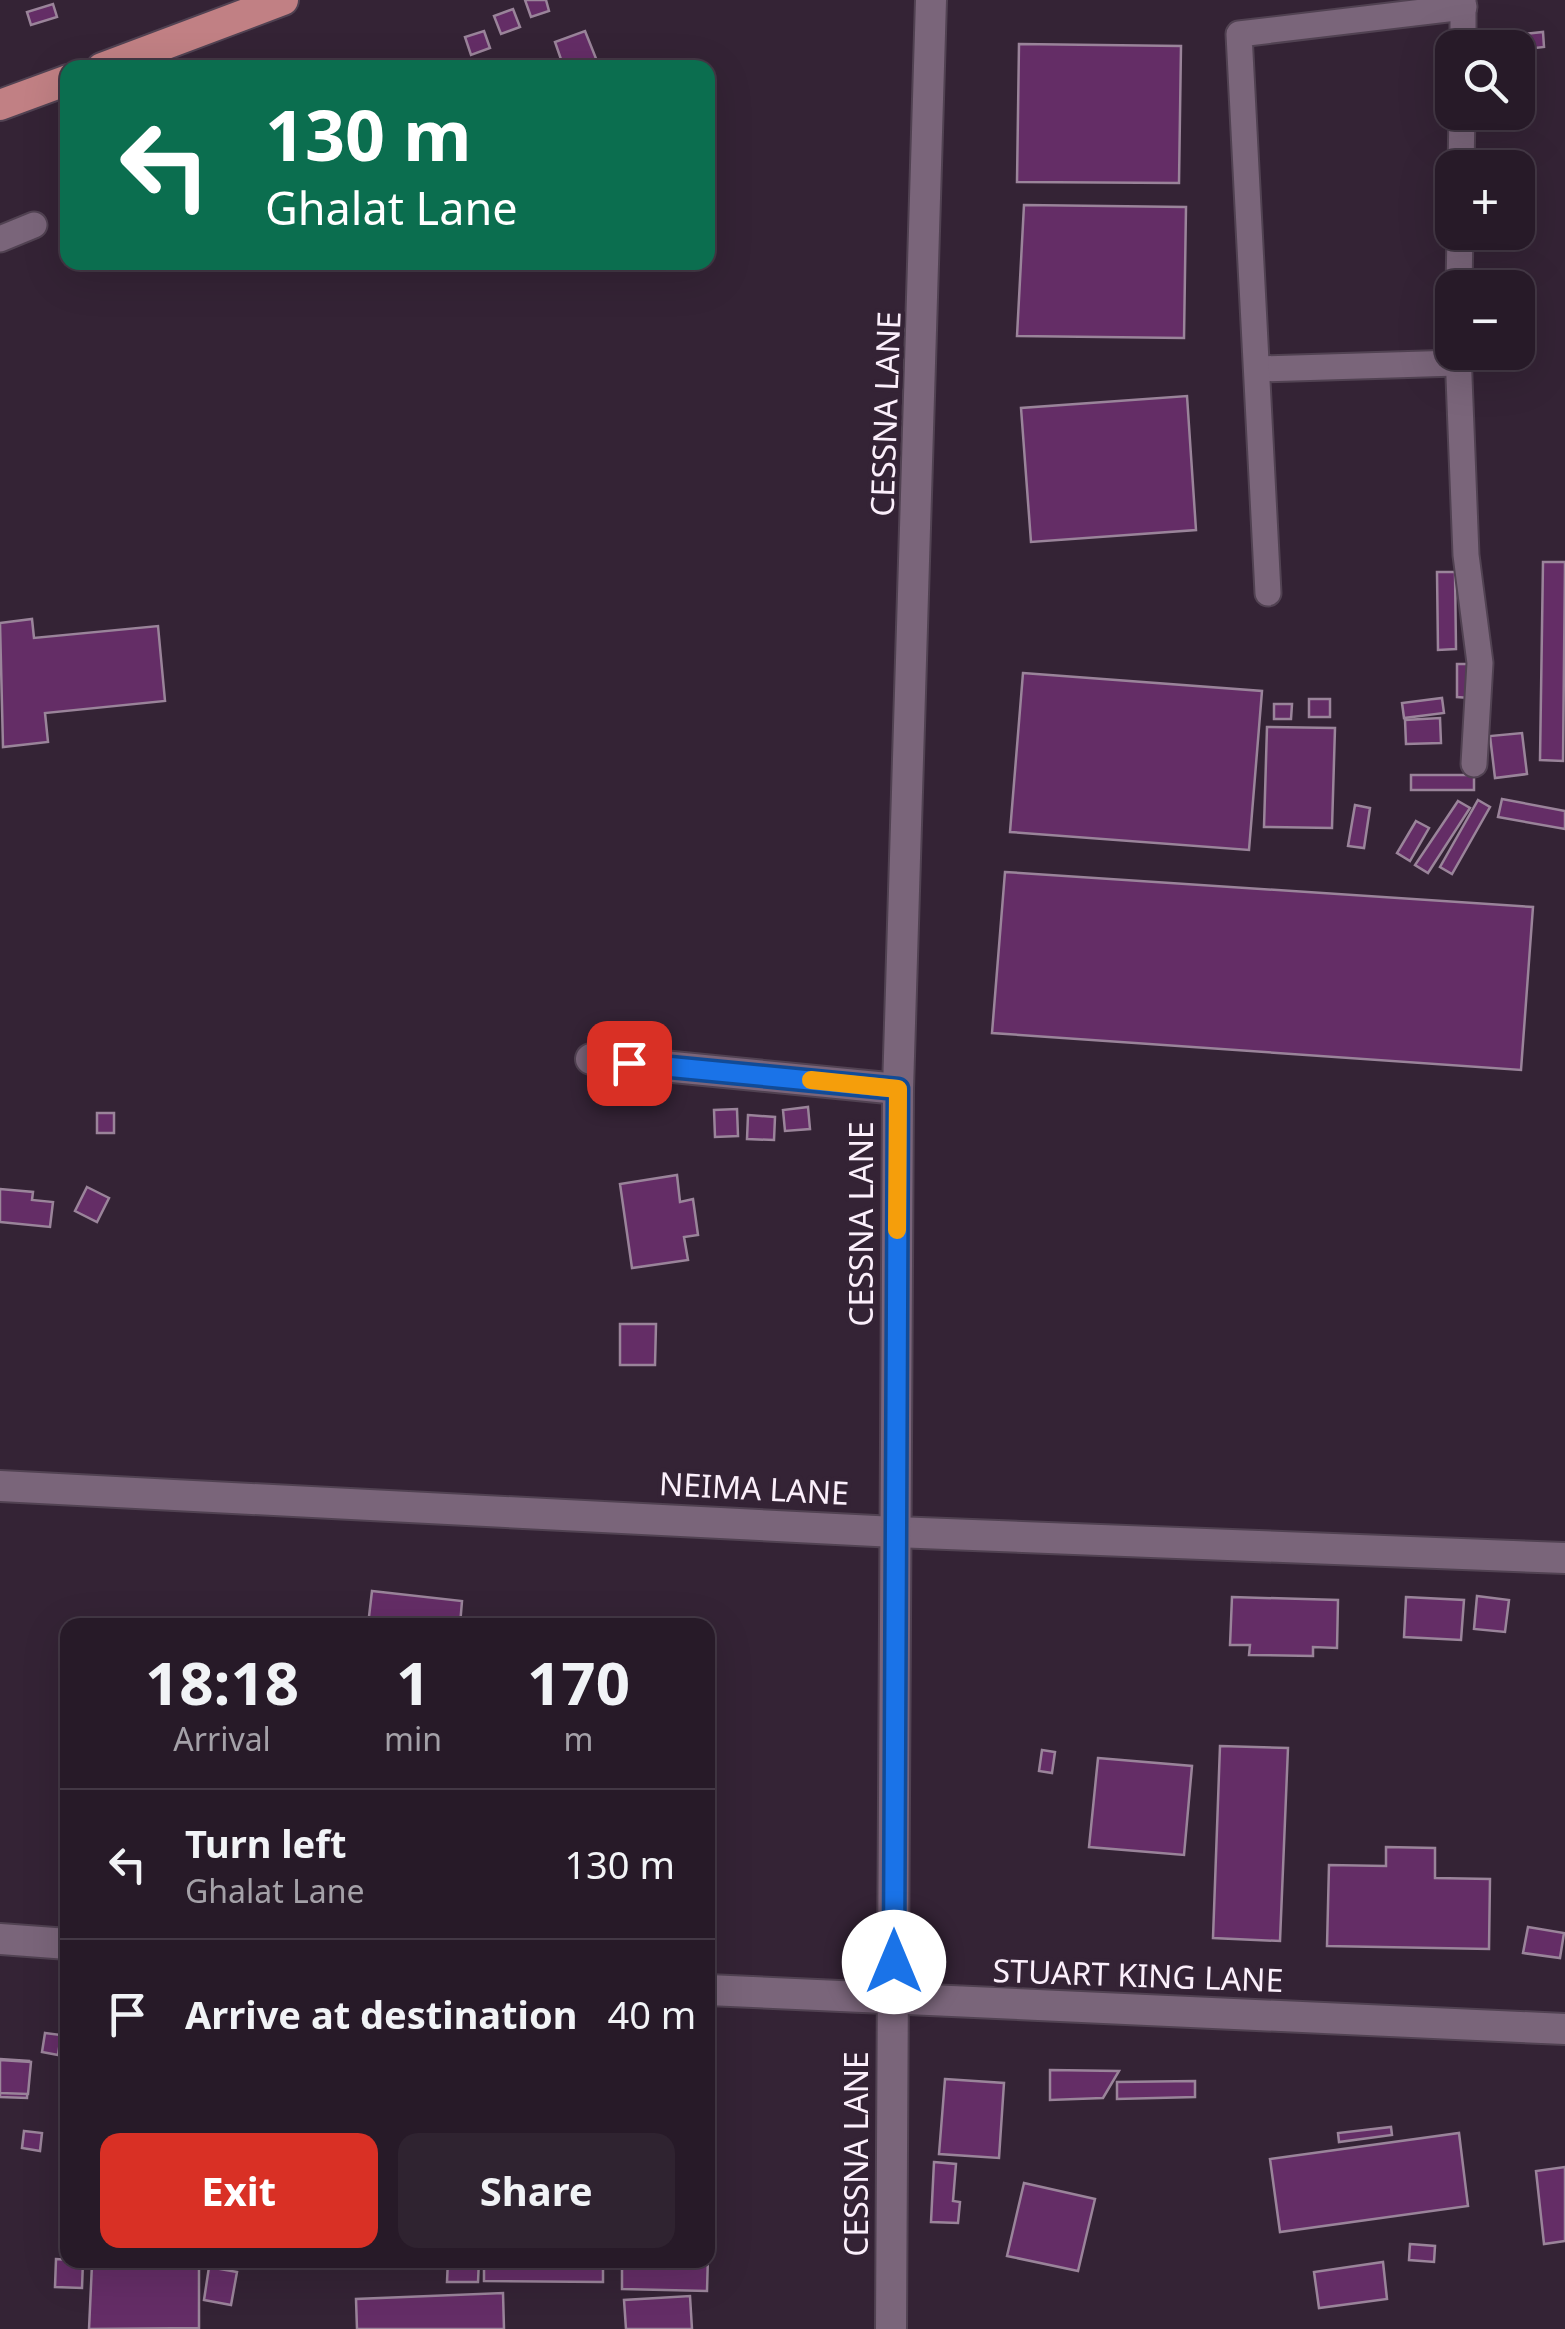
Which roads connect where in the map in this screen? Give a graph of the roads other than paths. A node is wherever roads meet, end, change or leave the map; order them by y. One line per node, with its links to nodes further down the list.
1 (283, 0): 5 (main road)
2 (931, 0): 16 (street, CESSNA LANE)
3 (1463, 4): 4 (lane); 11 (lane)
4 (1463, 30)
5 (123, 60)
6 (60, 83): 7 (main road)
7 (0, 105)
8 (34, 225): 9 (lane)
9 (0, 239)
10 (1435, 359): 11 (lane)
11 (1258, 369): 13 (lane)
12 (1458, 370): 14 (lane)
13 (1268, 594)
14 (1474, 764)
15 (591, 1059): 16 (street)
16 (898, 1089): 18 (street, CESSNA LANE)
17 (0, 1486): 18 (street, NEIMA LANE)
18 (895, 1532): 19 (street, NEIMA LANE); 23 (street, CESSNA LANE)
19 (1565, 1558)
20 (0, 1939): 21 (street)
21 (60, 1943)
22 (715, 1990): 23 (street, STUART KING LANE)
23 (894, 2002): 24 (street, STUART KING LANE); 25 (street, CESSNA LANE)
24 (1565, 2028)
25 (891, 2329)

